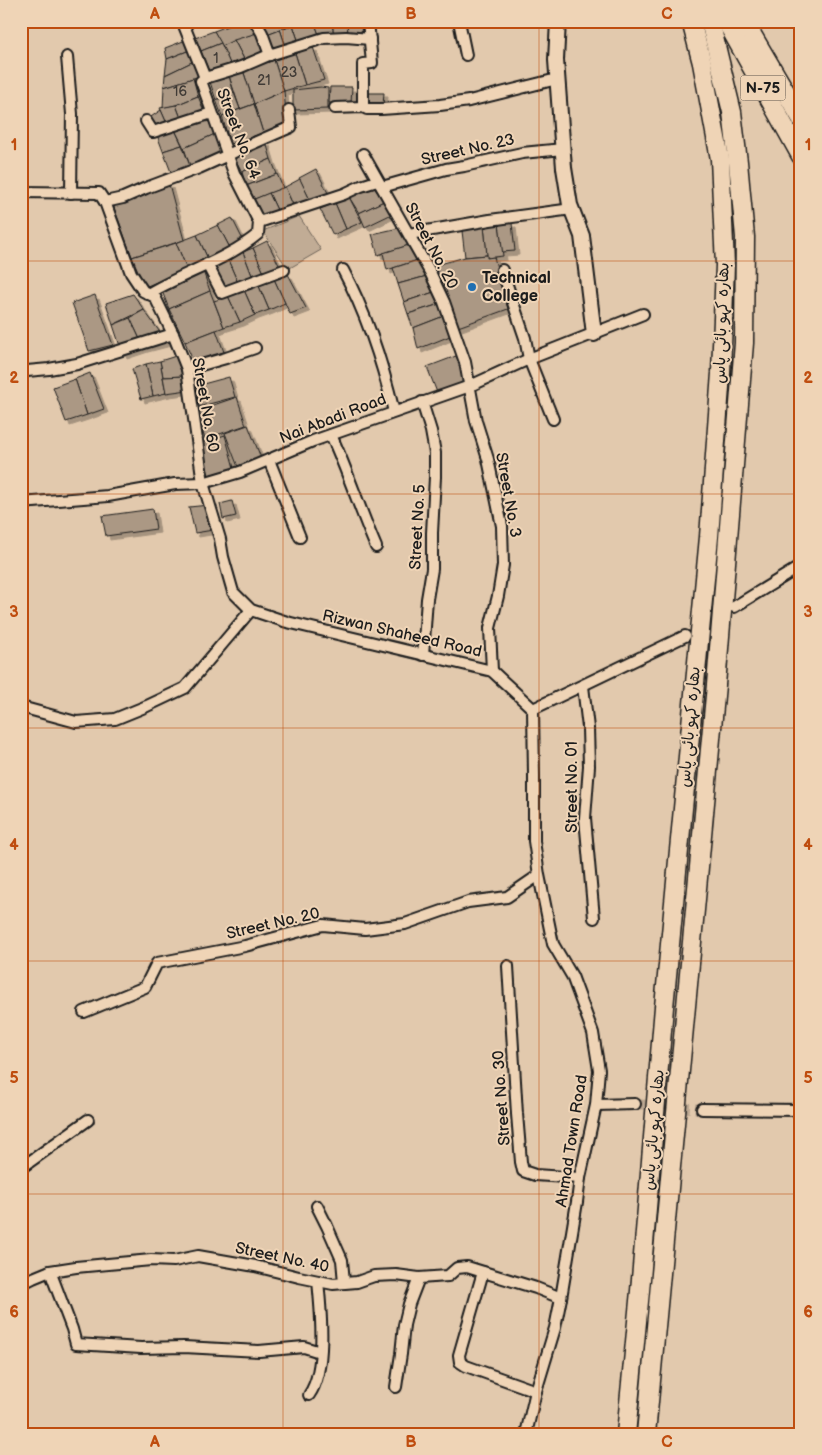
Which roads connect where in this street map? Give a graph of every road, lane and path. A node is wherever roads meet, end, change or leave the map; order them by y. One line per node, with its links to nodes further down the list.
1 (255, 21): 9 (street)
2 (368, 21): 8 (street)
3 (459, 21): 10 (street)
4 (558, 21): 13 (street)
5 (691, 21): 86 (highway, بھارہ کہو بائی پاس)
6 (727, 22): 18 (highway, N-75); 23 (highway, N-75); 87 (highway, بھارہ کہو بائی پاس)
7 (183, 23): 12 (street)
8 (370, 39): 9 (street, Street No. 64); 14 (street)
9 (270, 55): 12 (street, Street No. 64)
10 (466, 55)
11 (67, 57): 26 (street)
12 (205, 78): 17 (street, Street No. 64)
13 (557, 79): 14 (street); 20 (street)
14 (363, 107): 15 (street)
15 (335, 108)
16 (289, 110): 22 (street)
17 (212, 113): 19 (street); 22 (street, Street No. 64)
18 (801, 118)
19 (146, 121)
20 (563, 149): 24 (street, Street No. 23); 28 (street)
21 (363, 154): 24 (street, Street No. 20)
22 (228, 155): 27 (street); 29 (street, Street No. 64)
23 (801, 156)
24 (380, 184): 29 (street, Street No. 23); 30 (street, Street No. 20)
25 (21, 192): 26 (street)
26 (71, 193): 27 (street)
27 (105, 202): 35 (street, Street No. 60)
28 (572, 209): 30 (street); 38 (street)
29 (259, 222): 31 (street)
30 (409, 234): 43 (street, Street No. 20)
31 (207, 264): 32 (street); 35 (street)
32 (284, 270)
33 (342, 270): 45 (street)
34 (502, 270): 40 (street)
35 (148, 294): 37 (street, Street No. 60)
36 (643, 314): 38 (street, Nai Abadi Road)
37 (173, 334): 41 (street, Street No. 60); 42 (street)
38 (594, 334): 40 (street, Nai Abadi Road)
39 (255, 348): 41 (street)
40 (529, 359): 43 (street, Nai Abadi Road); 46 (street)
41 (187, 369): 49 (street, Street No. 60)
42 (27, 371)
43 (470, 386): 44 (street, Nai Abadi Road); 58 (street, Street No. 3)
44 (422, 402): 45 (street, Nai Abadi Road); 57 (street, Street No. 5)
45 (394, 412): 47 (street, Nai Abadi Road)
46 (553, 419)
47 (331, 435): 48 (street, Nai Abadi Road); 52 (street)
48 (269, 460): 49 (street, Nai Abadi Road); 51 (street)
49 (203, 483): 50 (street, Nai Abadi Road); 55 (street, Rizwan Shaheed Road)
50 (21, 503)
51 (300, 537)
52 (376, 547)
53 (801, 566): 54 (street)
54 (734, 606)
55 (251, 610): 57 (street, Rizwan Shaheed Road); 60 (street)
56 (685, 636): 59 (street)
57 (423, 655): 58 (street, Rizwan Shaheed Road)
58 (492, 670): 61 (street, Rizwan Shaheed Road)
59 (582, 686): 61 (street); 63 (street, Street No. 01)
60 (21, 707)
61 (533, 709): 62 (street, Ahmad Town Road)
62 (539, 875): 65 (street, Street No. 20); 67 (street, Ahmad Town Road)
63 (594, 918)
64 (508, 966): 72 (street, Street No. 30)
65 (84, 1012)
66 (635, 1104): 67 (street)
67 (596, 1105): 72 (street, Ahmad Town Road)
68 (702, 1109): 69 (street)
69 (801, 1110)
70 (88, 1120): 71 (street)
71 (21, 1168)
72 (580, 1178): 80 (street, Ahmad Town Road)
73 (316, 1206): 78 (street)
74 (50, 1271): 77 (street, Street No. 40); 79 (street, Street No. 40); 81 (street)
75 (483, 1272): 76 (street, Street No. 40); 80 (street, Street No. 40); 83 (street)
76 (419, 1278): 78 (street, Street No. 40); 82 (street)
77 (318, 1281): 78 (street, Street No. 40); 81 (street)
78 (344, 1282)
79 (21, 1284)
80 (561, 1298): 83 (street, Ahmad Town Road)
81 (320, 1352): 84 (street)
82 (396, 1387)
83 (536, 1391): 85 (street, Ahmad Town Road)
84 (309, 1395)
85 (526, 1434)
86 (626, 1434)
87 (646, 1434)

